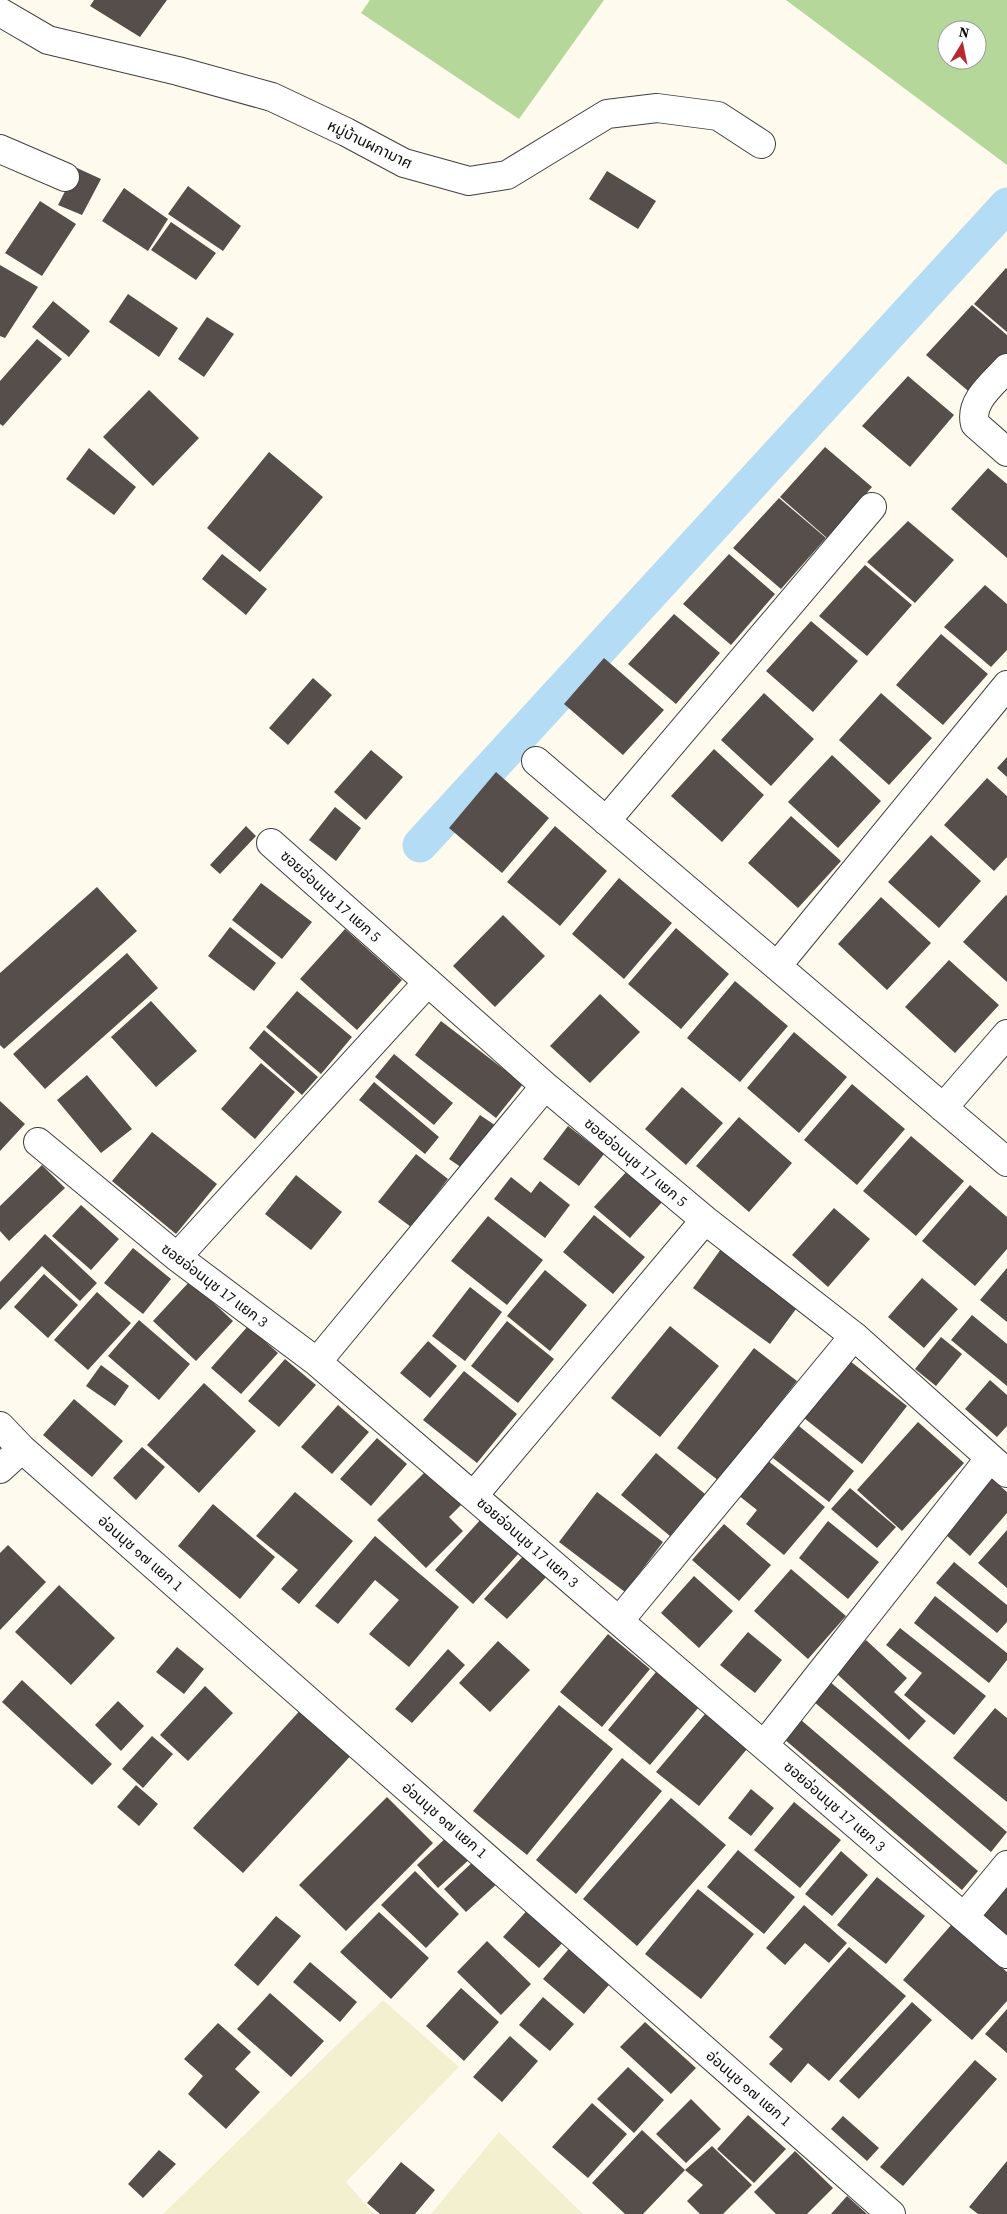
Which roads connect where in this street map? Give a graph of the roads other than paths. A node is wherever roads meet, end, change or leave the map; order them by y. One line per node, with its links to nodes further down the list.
1 (0, 12): 2 (street, หมู่บ้านผกามาศ)
2 (761, 144)
3 (0, 149): 4 (street)
4 (65, 177)
5 (1007, 368): 6 (street)
6 (1007, 452)
7 (872, 507): 10 (street)
8 (1007, 686): 12 (street)
9 (536, 761): 10 (street)
10 (606, 821): 12 (street)
11 (272, 843): 13 (street, ซอยอ่อนนุช 17 แยก 5)
12 (776, 966): 16 (street)
13 (428, 982): 15 (street, ซอยอ่อนนุช 17 แยก 5); 20 (street)
14 (1007, 1034): 16 (street)
15 (545, 1086): 19 (street, ซอยอ่อนนุช 17 แยก 5); 22 (street)
16 (943, 1108): 18 (street)
17 (38, 1142): 20 (street, ซอยอ่อนนุช 17 แยก 3)
18 (1007, 1162)
19 (706, 1220): 21 (street, ซอยอ่อนนุช 17 แยก 5); 27 (street)
20 (177, 1257): 22 (street, ซอยอ่อนนุช 17 แยก 3)
21 (854, 1336): 25 (street, ซอยอ่อนนุช 17 แยก 5); 28 (street)
22 (317, 1362): 27 (street, ซอยอ่อนนุช 17 แยก 3)
23 (0, 1426): 24 (street, อ่อนนุช ๑๗ แยก 1)
24 (22, 1449): 26 (street); 33 (street, อ่อนนุช ๑๗ แยก 1)
25 (999, 1465): 29 (street)
26 (0, 1469)
27 (474, 1495): 28 (street, ซอยอ่อนนุช 17 แยก 3)
28 (619, 1621): 29 (street, ซอยอ่อนนุช 17 แยก 3)
29 (764, 1745): 31 (street, ซอยอ่อนนุช 17 แยก 3)
30 (1007, 1865): 31 (street)
31 (964, 1917): 32 (street, ซอยอ่อนนุช 17 แยก 3)
32 (1007, 1954)
33 (891, 2214)

